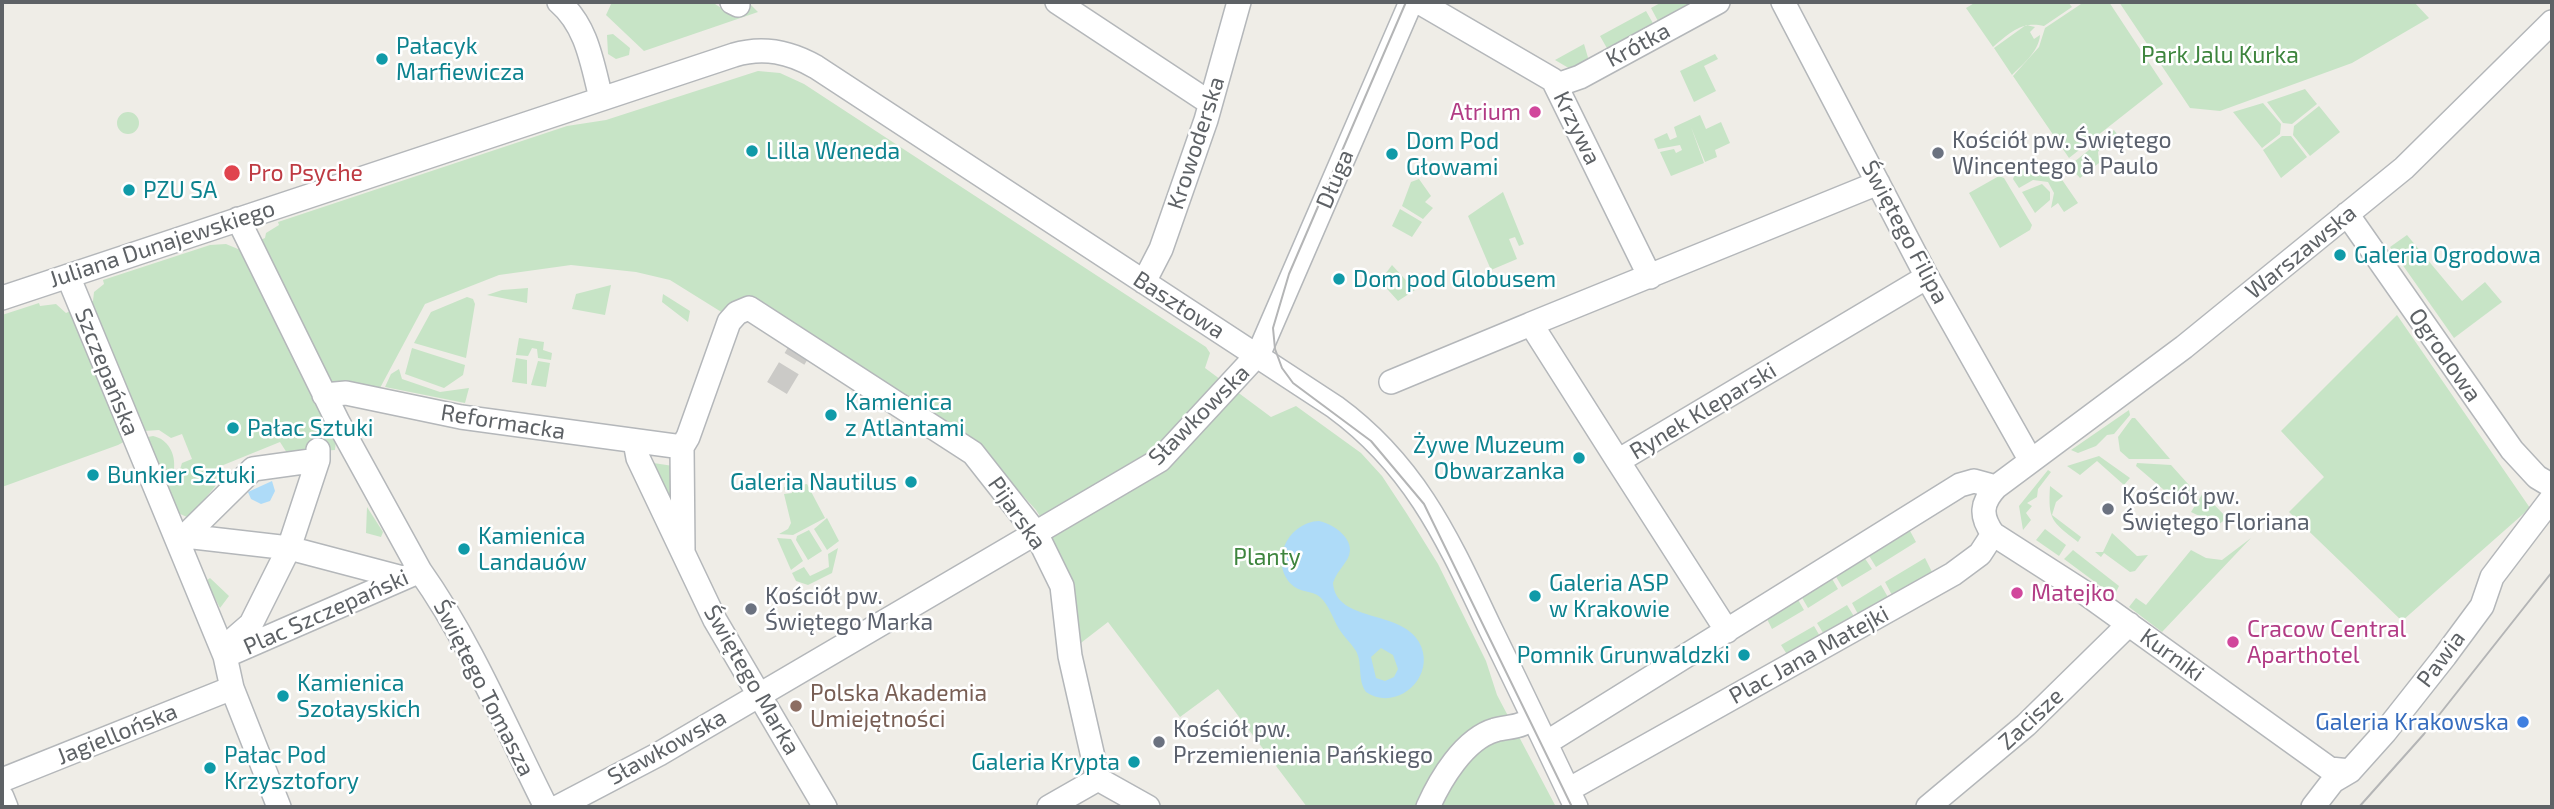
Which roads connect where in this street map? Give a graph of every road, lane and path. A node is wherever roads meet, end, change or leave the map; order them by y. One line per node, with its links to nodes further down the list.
1 (559, 2): 10 (street)
2 (1057, 2): 11 (street)
3 (1240, 2): 11 (street, Krowoderska)
4 (1411, 2): 22 (street, Długa)
5 (1419, 2): 9 (street, Krzywa)
6 (1718, 2): 9 (street, Krótka)
7 (1783, 2): 12 (street, Świętego Filipa)
8 (2552, 22): 13 (street, Warszawska)
9 (1556, 85): 16 (street, Krzywa)
10 (601, 98): 14 (street, Juliana Dunajewskiego); 18 (street, Basztowa)
11 (1210, 103): 18 (street, Krowoderska)
12 (1878, 183): 16 (street); 17 (street, Świętego Filipa)
13 (2347, 214): 28 (street, Warszawska); 29 (street, Ogrodowa)
14 (238, 219): 15 (street, Juliana Dunajewskiego); 24 (street)
15 (68, 276): 19 (street, Juliana Dunajewskiego); 32 (street, Szczepańska)
16 (1650, 277): 21 (street)
17 (1927, 277): 27 (street, Rynek Kleparski); 28 (street, Świętego Filipa)
18 (1144, 282): 22 (street, Basztowa)
19 (2, 298)
20 (749, 308): 26 (street, Świętego Marka); 33 (street, Pijarska)
21 (1531, 324): 23 (street); 27 (street, Rynek Kleparski)
22 (1258, 356): 33 (street, Sławkowska); 44 (street, Basztowa)
23 (1391, 382)
24 (324, 395): 25 (street, Reformacka); 37 (street, Plac Szczepański)
25 (635, 442): 26 (street, Reformacka); 36 (street, Świętego Marka)
26 (682, 447): 36 (street, Świętego Marka)
27 (1618, 461): 39 (street)
28 (2031, 461): 30 (street)
29 (2552, 486)
30 (1996, 487): 34 (street); 39 (street)
31 (2552, 498): 45 (street, Pawia)
32 (161, 506): 40 (street, Plac Szczepański)
33 (1037, 533): 42 (street, Sławkowska); 46 (street, Pijarska)
34 (1993, 534): 38 (street, Kurniki); 49 (street, Plac Jana Matejki)
35 (289, 548): 35 (street); 37 (street); 40 (street)
36 (683, 550): 42 (street, Świętego Marka)
37 (412, 575): 40 (street, Plac Szczepański); 52 (street, Świętego Tomasza)
38 (2129, 624): 45 (street, Kurniki); 58 (street, Zacisze)
39 (1727, 631): 44 (street)
40 (225, 656): 41 (street)
41 (232, 688): 47 (street, Jagiellońska); 51 (street)
42 (760, 695): 53 (street, Sławkowska); 54 (street, Świętego Marka)
43 (1522, 724): 57 (street)
44 (1546, 743): 49 (street, Basztowa)
45 (2350, 771): 59 (street, Pawia)
46 (1098, 779): 55 (street); 56 (street)
47 (2, 780)
48 (2, 797): 50 (street)
49 (1572, 799)
50 (6, 807)
51 (279, 807)
52 (546, 807)
53 (558, 807)
54 (825, 807)
55 (1049, 807)
56 (1148, 807)
57 (1428, 807)
58 (1928, 807)
59 (2314, 807)

